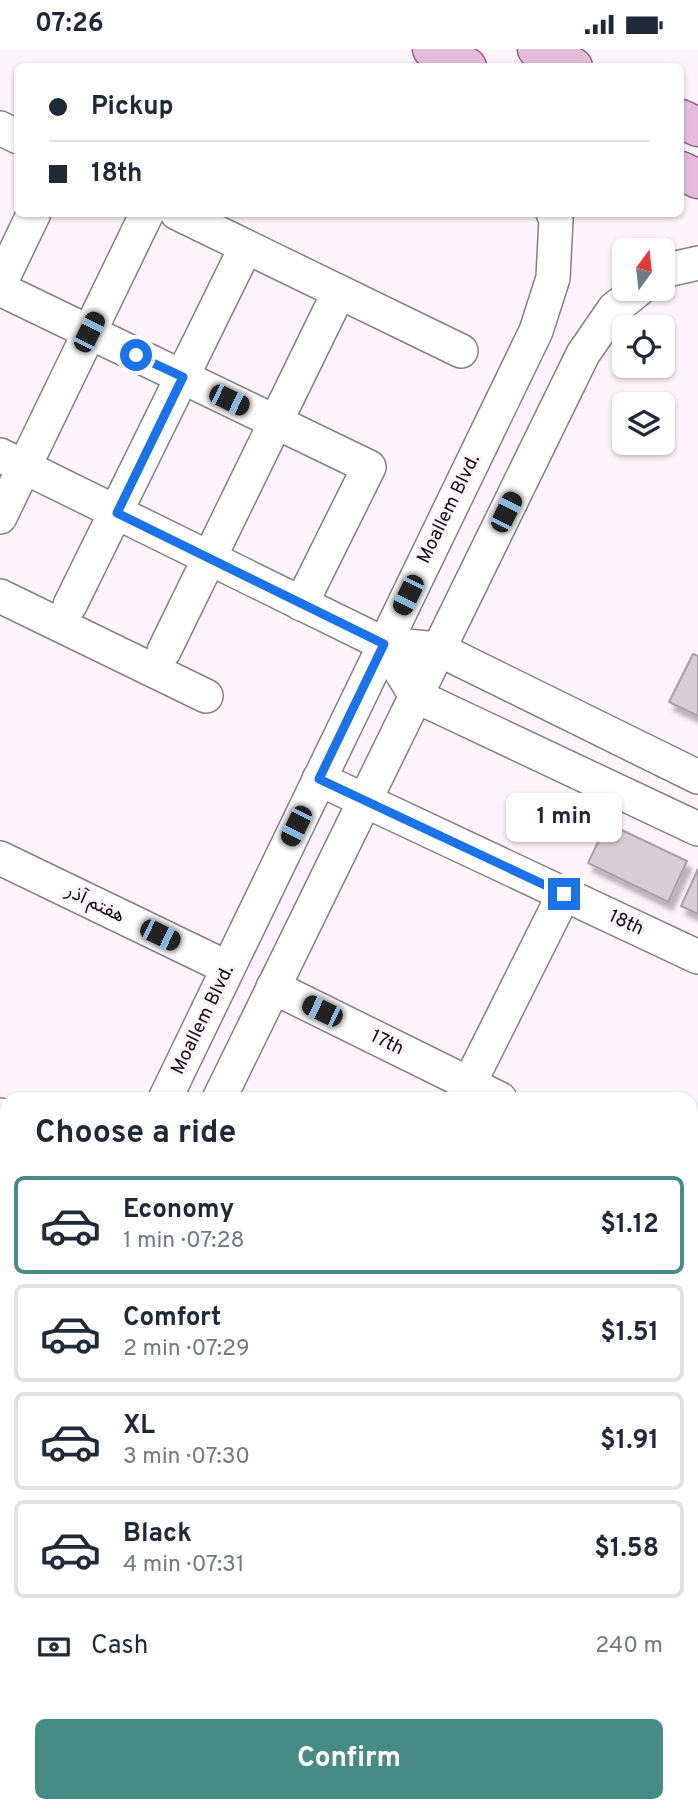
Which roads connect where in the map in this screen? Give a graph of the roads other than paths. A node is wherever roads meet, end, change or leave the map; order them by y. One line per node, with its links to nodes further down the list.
1 (423, 49): 4 (street)
2 (432, 49): 5 (main road)
3 (537, 49): 6 (main road)
4 (436, 63)
5 (459, 63)
6 (565, 63)
7 (32, 217): 14 (street)
8 (145, 217): 17 (street)
9 (185, 217): 11 (street)
10 (555, 217): 28 (street, Moallem Blvd.)
11 (246, 247): 15 (street); 19 (street)
12 (698, 263): 13 (street)
13 (676, 268)
14 (0, 286): 17 (street)
15 (339, 292): 18 (street); 20 (street)
16 (624, 301): 29 (street)
17 (89, 332): 19 (street); 21 (street)
18 (461, 351)
19 (183, 377): 20 (street); 22 (street)
20 (276, 422): 24 (street); 25 (street)
21 (12, 461): 22 (street); 23 (street)
22 (117, 513): 24 (street); 26 (street)
23 (0, 517)
24 (210, 558): 25 (street); 30 (street)
25 (301, 604): 28 (street)
26 (71, 605)
27 (4, 608): 31 (street)
28 (384, 644): 29 (street); 32 (street); 34 (street, Moallem Blvd.)
29 (438, 649): 32 (street); 33 (street)
30 (164, 651)
31 (206, 696)
32 (416, 696): 35 (street); 36 (street)
33 (698, 777)
34 (319, 779): 35 (street, 18th); 40 (street, Moallem Blvd.)
35 (365, 800): 38 (street, 18th); 41 (street)
36 (698, 829)
37 (0, 857): 40 (street, هفتم آذر)
38 (564, 894): 39 (street, 18th); 42 (street)
39 (698, 957)
40 (228, 968): 43 (street, Moallem Blvd.)
41 (273, 987): 42 (street, 17th); 44 (street)
42 (469, 1084): 45 (street, 17th)
43 (168, 1092)
44 (222, 1092)
45 (486, 1092)

